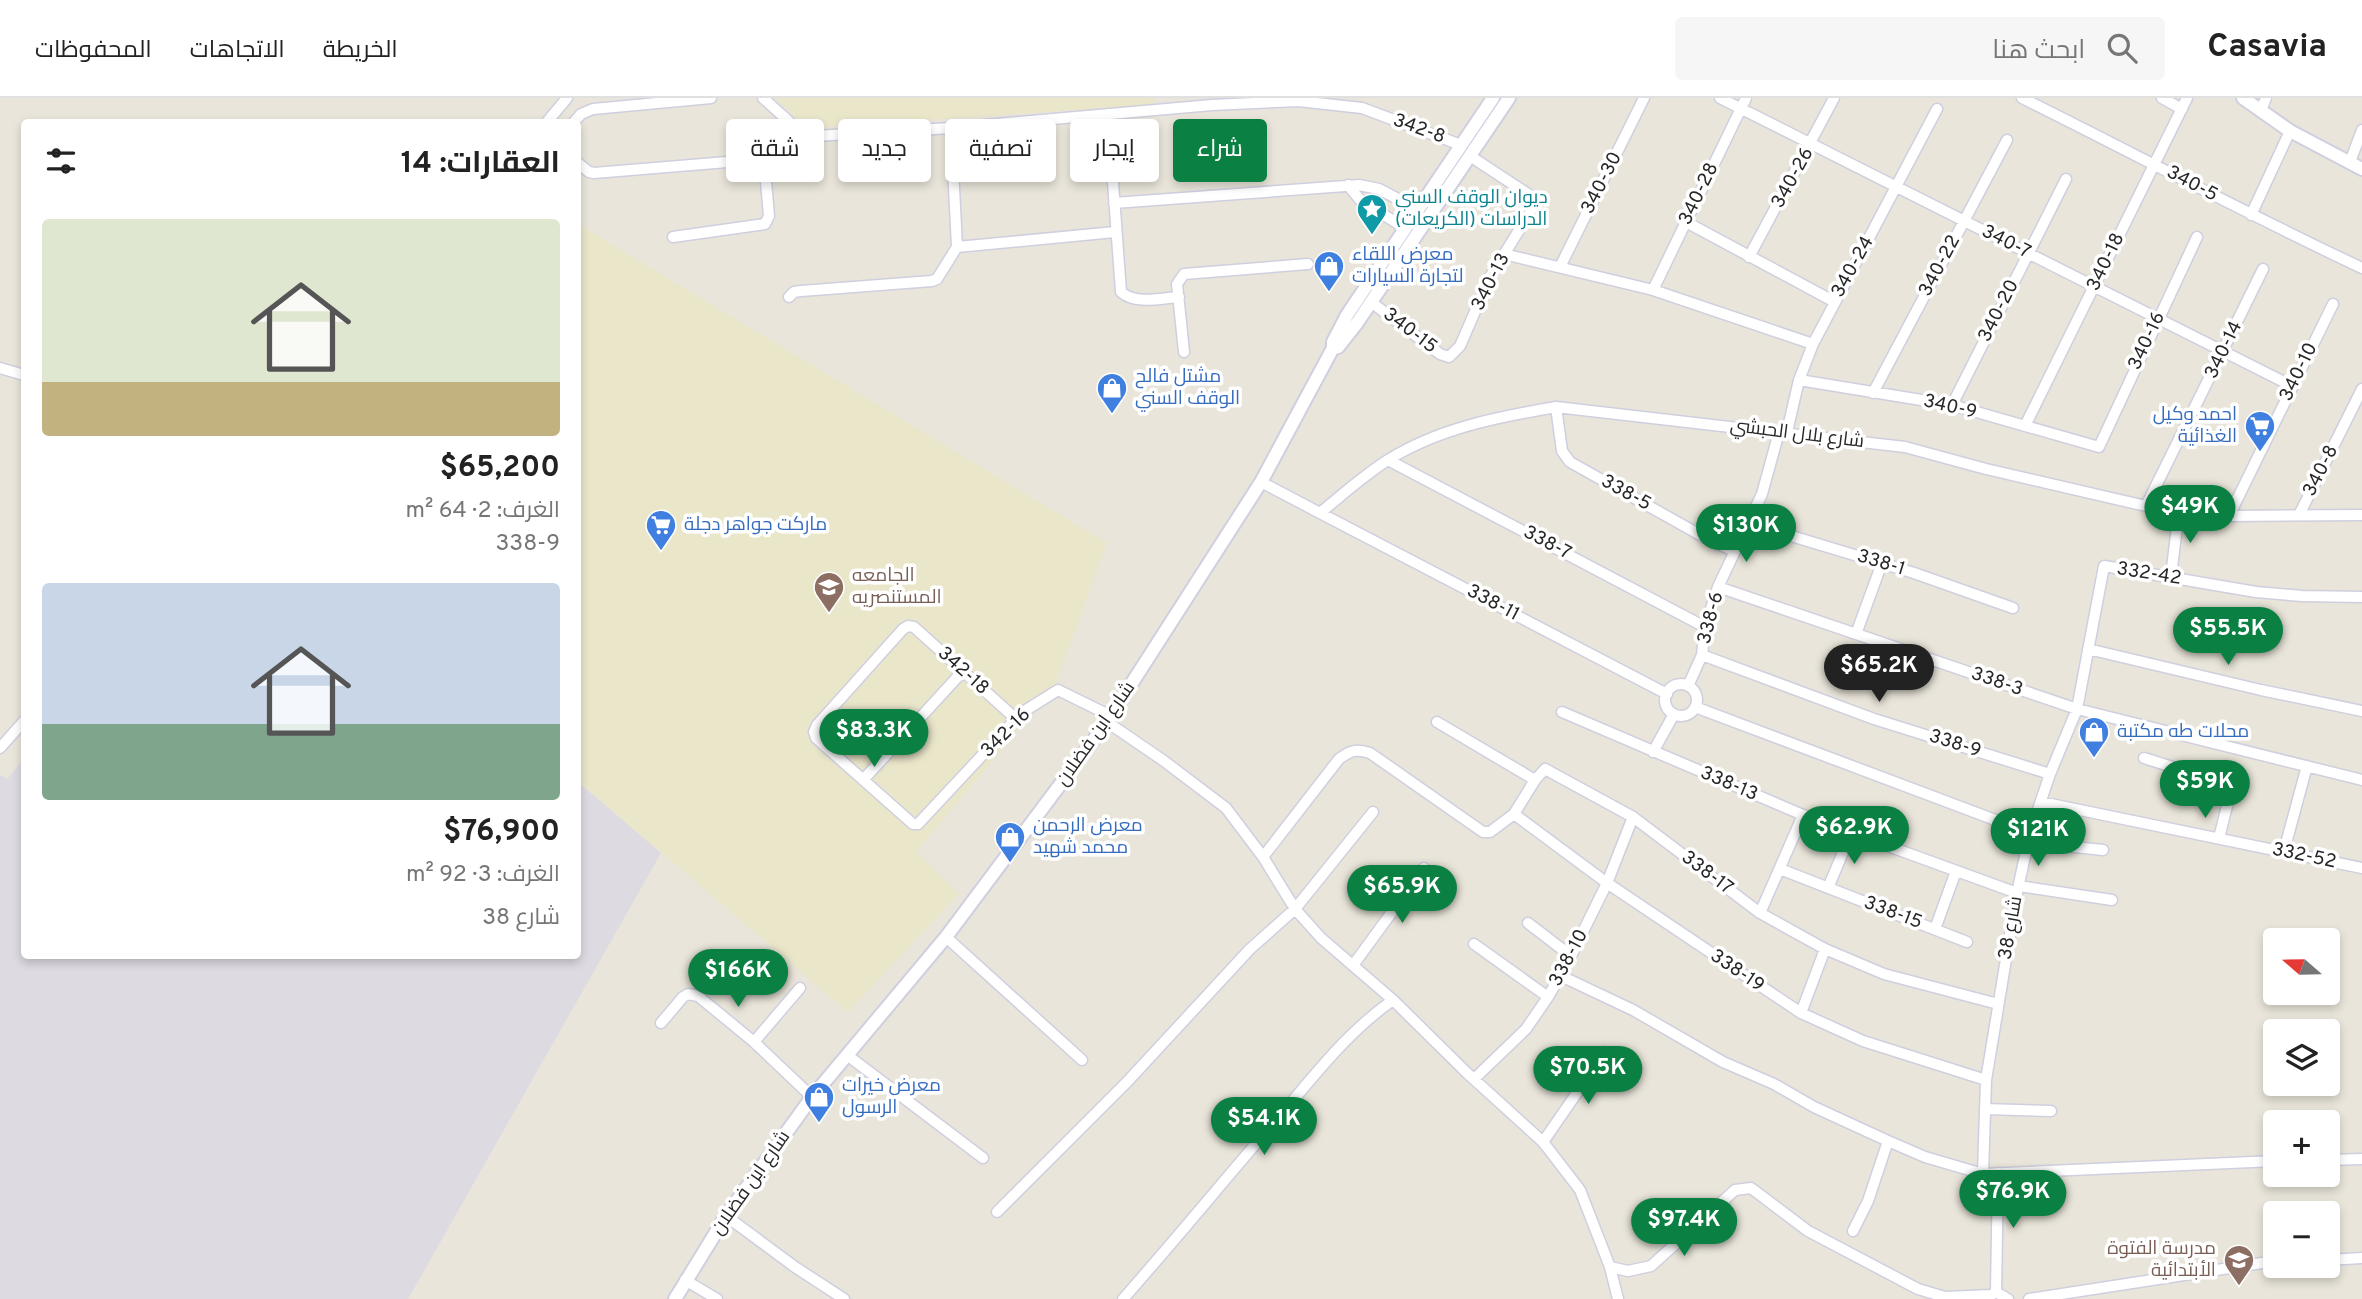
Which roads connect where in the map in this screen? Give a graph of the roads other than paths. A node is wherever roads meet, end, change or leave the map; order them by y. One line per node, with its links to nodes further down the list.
1 (567, 98): 19 (street)
2 (711, 98): 20 (street)
3 (763, 98): 21 (street, 342-8)
4 (1493, 98): 29 (street, شارع ابن فضلان)
5 (1509, 98): 30 (street, شارع ابن فضلان)
6 (1644, 98): 54 (street, 340-30)
7 (1720, 98): 15 (street, 340-7)
8 (1746, 98): 15 (street, 340-28)
9 (1834, 98): 28 (street, 340-26)
10 (2022, 98): 32 (street, 340-5)
11 (2162, 98): 17 (street)
12 (2187, 98): 17 (street, 340-18)
13 (2243, 98): 14 (street)
14 (2263, 104): 25 (street)
15 (1741, 108): 28 (street, 340-7); 44 (street, 340-28)
16 (1937, 108): 39 (street, 340-24)
17 (2182, 108): 32 (street, 340-18)
18 (1108, 114): 22 (street, 342-8); 29 (street, 342-8); 40 (street)
19 (550, 119)
20 (576, 119)
21 (786, 119)
22 (1052, 119)
23 (945, 128): 26 (street, 342-8)
24 (2362, 130): 34 (street)
25 (2290, 131): 34 (street); 42 (street)
26 (824, 135)
27 (2007, 139): 43 (street, 340-22)
28 (1811, 144): 39 (street, 340-7); 52 (street, 340-26)
29 (1461, 145): 41 (street, شارع ابن فضلان)
30 (1469, 156): 51 (street, 340-13); 62 (street, شارع ابن فضلان)
31 (726, 162): 33 (street)
32 (2155, 164): 42 (street, 340-5); 57 (street, 340-18)
33 (581, 165)
34 (2356, 166)
35 (2066, 179): 50 (street, 340-20)
36 (766, 182): 47 (street)
37 (954, 182): 49 (street)
38 (1348, 185): 40 (street); 41 (street); 45 (street)
39 (1897, 187): 43 (street, 340-7); 61 (street, 340-24)
40 (1114, 203): 46 (street)
41 (1418, 209): 45 (street, شارع ابن فضلان)
42 (2251, 215): 55 (street, 340-5)
43 (1964, 221): 50 (street, 340-7); 75 (street, 340-22)
44 (1686, 222): 52 (street); 58 (street, 340-28)
45 (1405, 228): 66 (street, شارع ابن فضلان)
46 (1115, 232): 49 (street); 59 (street)
47 (673, 237)
48 (2197, 237): 64 (street, 340-16)
49 (957, 247): 60 (street)
50 (2028, 253): 57 (street, 340-7); 76 (street, 340-20)
51 (1504, 254): 54 (street); 69 (street, 340-13)
52 (1749, 257): 61 (street)
53 (1308, 264): 59 (street)
54 (1560, 267): 58 (street)
55 (2362, 268)
56 (2263, 269): 67 (street, 340-14)
57 (2094, 286): 64 (street, 340-7); 78 (street, 340-18)
58 (1653, 290): 65 (street)
59 (1179, 297): 68 (street)
60 (789, 298)
61 (1833, 301): 65 (street, 340-24)
62 (1371, 302): 66 (street, شارع ابن فضلان); 69 (street, 340-15)
63 (2333, 304): 73 (street, 340-10)
64 (2158, 318): 67 (street, 340-7); 80 (street, 340-16)
65 (1813, 344): 72 (street, 340-24)
66 (1333, 348): 82 (street, شارع ابن فضلان)
67 (2224, 351): 73 (street, 340-7); 83 (street, 340-14)
68 (1184, 352)
69 (1449, 357)
70 (0, 368): 71 (street)
71 (21, 374)
72 (1799, 380): 75 (street, 340-9); 79 (street, 340-24)
73 (2292, 386): 88 (street, 340-10)
74 (2362, 389): 86 (street, 340-8)
75 (1873, 393): 76 (street, 340-9)
76 (1952, 405): 78 (street, 340-9)
77 (1556, 407): 79 (street, شارع بلال الحبشي); 81 (street, شارع بلال الحبشي); 90 (street, 338-5)
78 (2025, 426): 80 (street, 340-9)
79 (1783, 432): 83 (street, شارع بلال الحبشي); 89 (street, 338-6)
80 (2099, 447)
81 (1388, 460): 85 (street, شارع بلال الحبشي); 97 (street, 338-7)
82 (1261, 482): 85 (street); 110 (street, شارع ابن فضلان)
83 (2146, 506): 84 (street, شارع بلال الحبشي)
84 (2179, 509): 88 (street, شارع بلال الحبشي); 93 (street)
85 (1320, 513): 103 (street, 338-11)
86 (2299, 515): 87 (street, شارع بلال الحبشي); 88 (street, شارع بلال الحبشي)
87 (2362, 515)
88 (2229, 516)
89 (1748, 523): 90 (street, 338-6); 91 (street, 338-1)
90 (1734, 551): 94 (street, 338-6)
91 (1882, 563): 96 (street, 338-1); 98 (street)
92 (2104, 566): 93 (street, 332-42); 99 (street, شارع 38)
93 (2171, 576): 95 (street, 332-42)
94 (1718, 587): 97 (street, 338-6); 98 (street, 338-3)
95 (2362, 597)
96 (2013, 608)
97 (1705, 627): 100 (street, 338-6)
98 (1856, 634): 105 (street, 338-3)
99 (2088, 649): 105 (street, شارع 38); 106 (street)
100 (1702, 655): 102 (street, 338-6); 117 (street, 338-9)
101 (963, 671): 109 (street, 342-18); 118 (street); 118 (street, 342-18)
102 (1688, 686): 103 (street); 104 (street)
103 (1667, 694): 108 (street)
104 (1695, 707): 108 (street); 127 (street)
105 (2077, 709): 116 (street, 338-3); 117 (street, شارع 38)
106 (2362, 711)
107 (1562, 712): 114 (street, 338-13)
108 (1674, 714): 114 (street)
109 (1016, 719): 110 (street, 342-16); 118 (street, 342-16)
110 (1109, 719): 131 (street); 144 (street, شارع ابن فضلان)
111 (1437, 722): 119 (street)
112 (21, 724): 113 (street)
113 (0, 748)
114 (1653, 752): 124 (street, 338-13)
115 (2144, 758): 128 (street)
116 (2307, 766): 120 (street, 338-3); 130 (street)
117 (2050, 774): 121 (street, شارع 38)
118 (863, 780)
119 (1535, 780): 123 (street); 125 (street, 338-17)
120 (2362, 780)
121 (2041, 802): 127 (street, شارع 38); 128 (street, 332-52)
122 (1373, 812): 140 (street)
123 (1514, 814): 131 (street); 136 (street, 338-19)
124 (1802, 815): 126 (street, 338-13); 134 (street)
125 (1633, 817): 136 (street, 338-10); 141 (street, 338-17)
126 (1851, 833): 135 (street, 338-13); 137 (street)
127 (2029, 838): 129 (street); 138 (street, شارع 38)
128 (2219, 838): 130 (street, 332-52)
129 (2103, 850)
130 (2284, 851): 133 (street, 332-52)
131 (1263, 857): 140 (street)
132 (1424, 868): 149 (street)
133 (2362, 868)
134 (1780, 869): 137 (street, 338-15); 141 (street)
135 (1956, 871): 138 (street, 338-13); 143 (street)
136 (1607, 883): 148 (street, 338-10); 155 (street, 338-19)
137 (1828, 888): 143 (street, 338-15)
138 (2018, 889): 139 (street, 338-13); 154 (street, شارع 38)
139 (2112, 900)
140 (1295, 909): 149 (street); 174 (street)
141 (1760, 913): 147 (street, 338-17)
142 (1528, 923): 148 (street)
143 (1935, 929): 145 (street, 338-15)
144 (946, 937): 159 (street, شارع ابن فضلان); 160 (street)
145 (1967, 942)
146 (1475, 944): 152 (street)
147 (1825, 949): 154 (street, 338-17); 155 (street)
148 (1571, 956): 150 (street, 338-10)
149 (1354, 964): 153 (street)
150 (1561, 976): 152 (street, 338-10); 166 (street)
151 (800, 988): 157 (street)
152 (1548, 997): 161 (street, 338-10)
153 (1393, 1000): 161 (street); 187 (street)
154 (1998, 1004): 162 (street, شارع 38)
155 (1801, 1013): 162 (street, 338-19)
156 (661, 1023): 157 (street)
157 (754, 1042): 163 (street)
158 (1605, 1052): 167 (street)
159 (848, 1055): 163 (street, شارع ابن فضلان); 168 (street)
160 (1082, 1060)
161 (1474, 1079): 167 (street)
162 (1986, 1080): 164 (street, شارع 38)
163 (812, 1097): 175 (street, شارع ابن فضلان)
164 (1985, 1109): 165 (street); 173 (street, شارع 38)
165 (2051, 1111)
166 (1888, 1141): 173 (street); 176 (street)
167 (1543, 1142): 180 (street)
168 (983, 1158)
169 (2362, 1159): 170 (street)
170 (2340, 1160)
171 (2263, 1162): 172 (street)
172 (1998, 1173): 173 (street); 182 (street)
173 (1983, 1174)
174 (997, 1212)
175 (726, 1216): 181 (street, شارع ابن فضلان); 186 (street)
176 (1853, 1231)
177 (2362, 1258): 178 (street)
178 (2340, 1259)
179 (2263, 1262): 190 (street)
180 (1610, 1267): 183 (street); 188 (street)
181 (685, 1280): 184 (street, شارع ابن فضلان); 185 (street)
182 (1996, 1292): 183 (street); 189 (street)
183 (1929, 1297)
184 (675, 1299)
185 (717, 1299)
186 (844, 1299)
187 (1123, 1299)
188 (1618, 1299)
189 (2008, 1299)
190 (2029, 1299)

